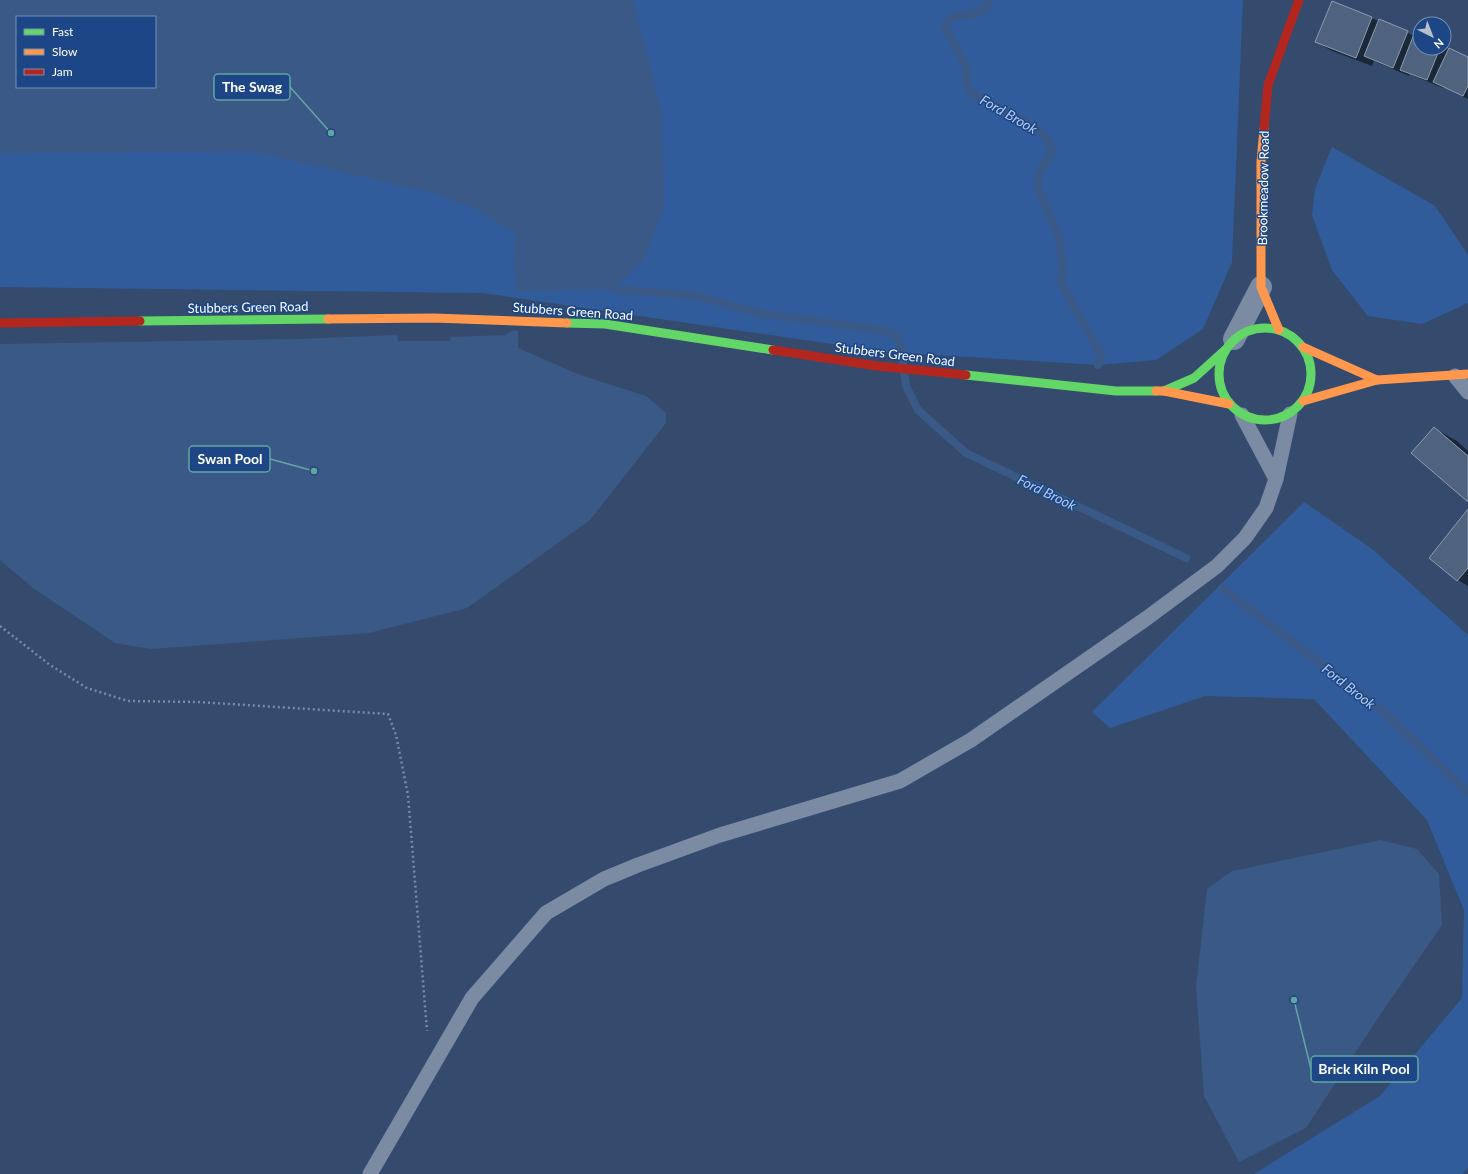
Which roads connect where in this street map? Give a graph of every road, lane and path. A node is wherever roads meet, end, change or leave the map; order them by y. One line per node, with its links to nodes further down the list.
1 (1299, 0): 2 (street, Brookmeadow Road)
2 (1261, 287): 4 (street, Brookmeadow Road); 5 (street, Brookmeadow Road)
3 (0, 323): 9 (street, Stubbers Green Road)
4 (1279, 330): 5 (street); 6 (street)
5 (1229, 345): 9 (street, Stubbers Green Road); 12 (street)
6 (1303, 347): 8 (street); 11 (street)
7 (1461, 375): 8 (street); 10 (lane)
8 (1378, 380): 11 (street)
9 (1164, 391): 12 (street, Stubbers Green Road)
10 (1468, 392)
11 (1303, 401): 13 (street)
12 (1229, 404): 14 (street)
13 (1290, 414): 14 (street); 15 (lane)
14 (1242, 415): 15 (lane)
15 (1276, 480): 18 (lane)
16 (0, 626): 17 (path)
17 (428, 1036)
18 (370, 1174)

